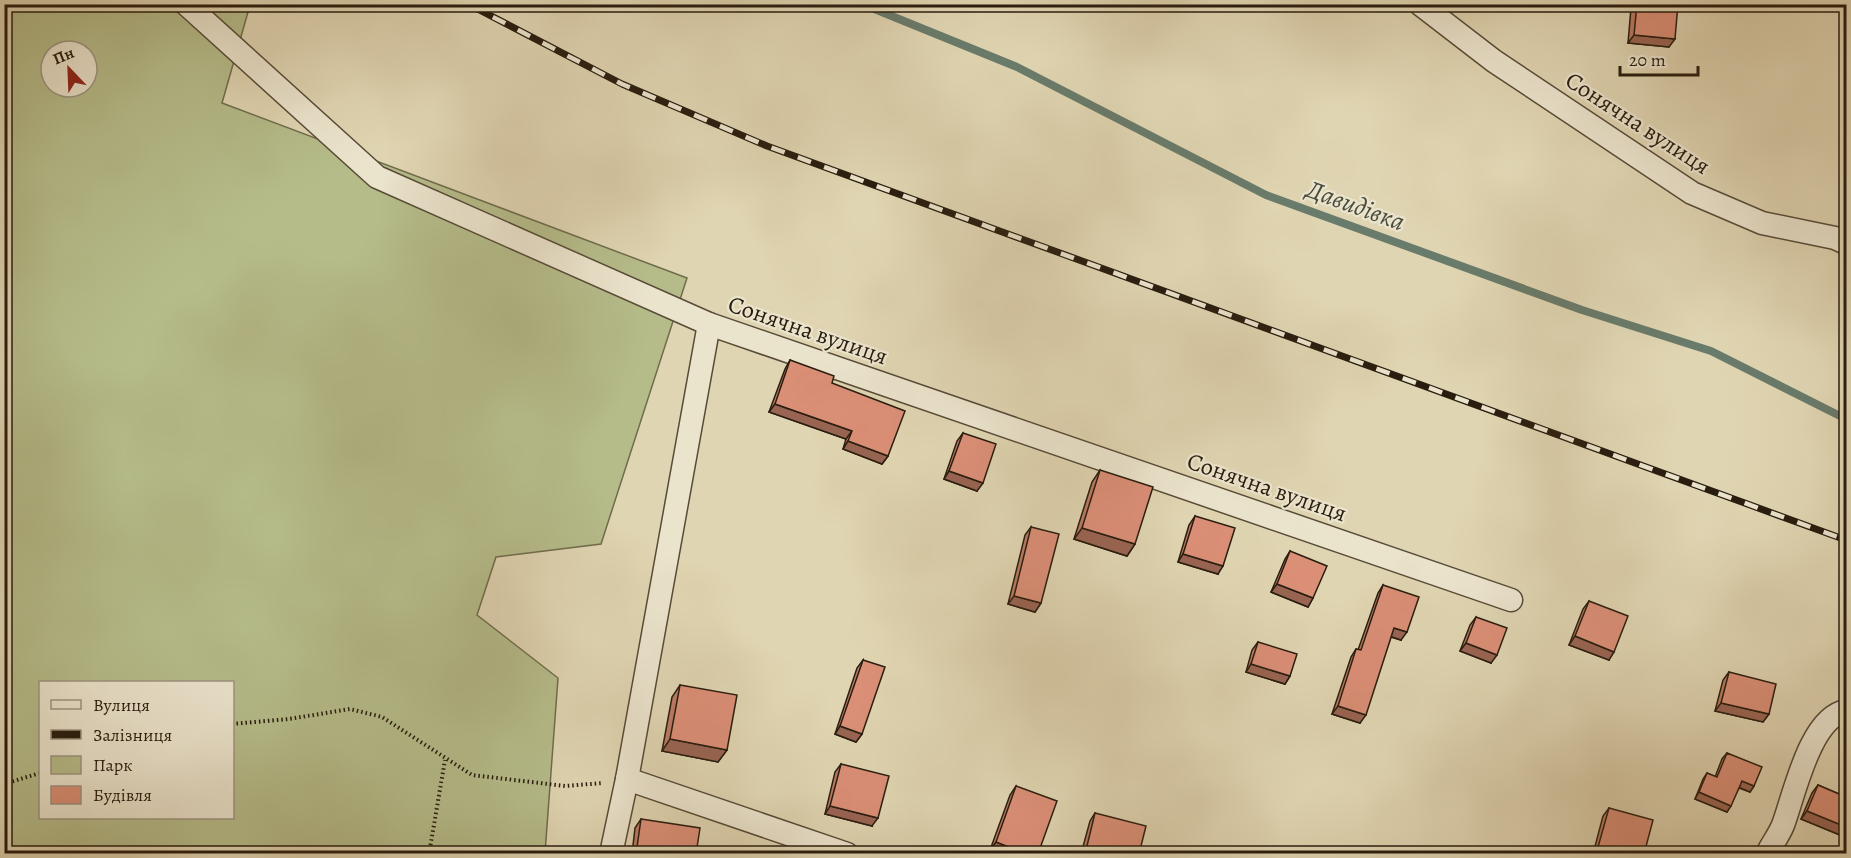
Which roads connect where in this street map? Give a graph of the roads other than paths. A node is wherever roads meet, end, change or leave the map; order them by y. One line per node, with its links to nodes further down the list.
1 (186, 4): 4 (street)
2 (1420, 4): 3 (street, Сонячна вулиця)
3 (1846, 243)
4 (709, 324): 5 (street, Сонячна вулиця); 7 (street, Сонячна вулиця)
5 (1510, 600)
6 (1846, 711): 10 (street)
7 (627, 779): 8 (street, Сонячна вулиця); 9 (street)
8 (611, 854)
9 (847, 854)
10 (1767, 854)

